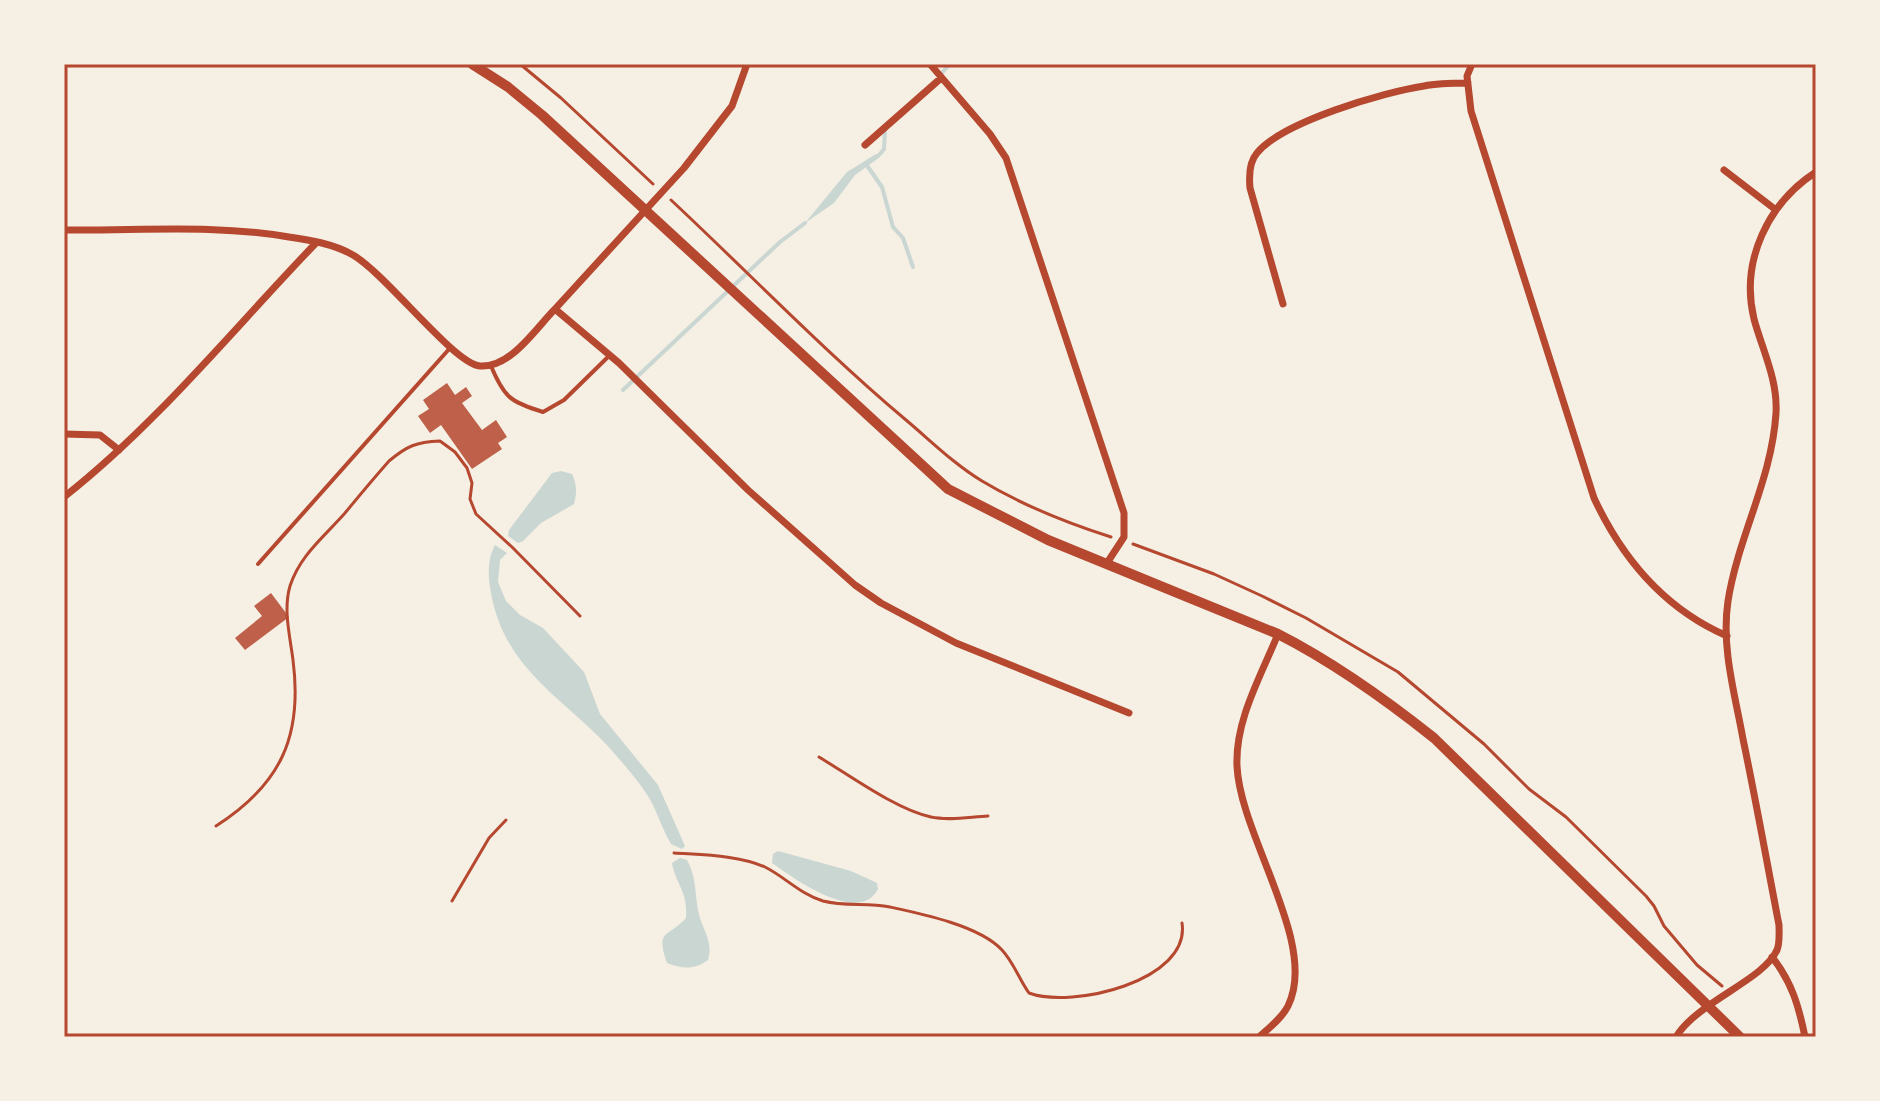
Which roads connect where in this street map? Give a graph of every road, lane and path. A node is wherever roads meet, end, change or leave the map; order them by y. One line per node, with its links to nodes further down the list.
1 (472, 64): 10 (main road)
2 (747, 64): 10 (street)
3 (930, 64): 5 (street)
4 (1472, 64): 6 (street)
5 (940, 79): 7 (street); 22 (street)
6 (1468, 83): 14 (street); 26 (street)
7 (865, 145)
8 (1724, 170): 11 (street)
9 (1816, 172): 11 (street)
10 (644, 210): 15 (street); 22 (main road)
11 (1776, 210): 26 (street)
12 (64, 230): 13 (street)
13 (316, 243): 16 (street); 20 (street)
14 (1283, 304)
15 (555, 309): 17 (street); 18 (street)
16 (450, 348): 18 (street); 23 (lane)
17 (610, 355): 18 (lane); 27 (street)
18 (491, 366)
19 (64, 434): 20 (street)
20 (119, 450): 21 (street)
21 (64, 497)
22 (1107, 563): 25 (main road)
23 (258, 564)
24 (580, 616): 31 (path)
25 (1278, 634): 36 (main road); 37 (street)
26 (1727, 636): 35 (street)
27 (1129, 713)
28 (819, 757): 29 (path)
29 (988, 816)
30 (506, 820): 33 (path)
31 (216, 826)
32 (674, 853): 34 (path)
33 (452, 901)
34 (1182, 923)
35 (1772, 957): 36 (street); 40 (street)
36 (1706, 1006): 38 (street); 39 (main road)
37 (1259, 1037)
38 (1676, 1037)
39 (1740, 1037)
40 (1805, 1037)

